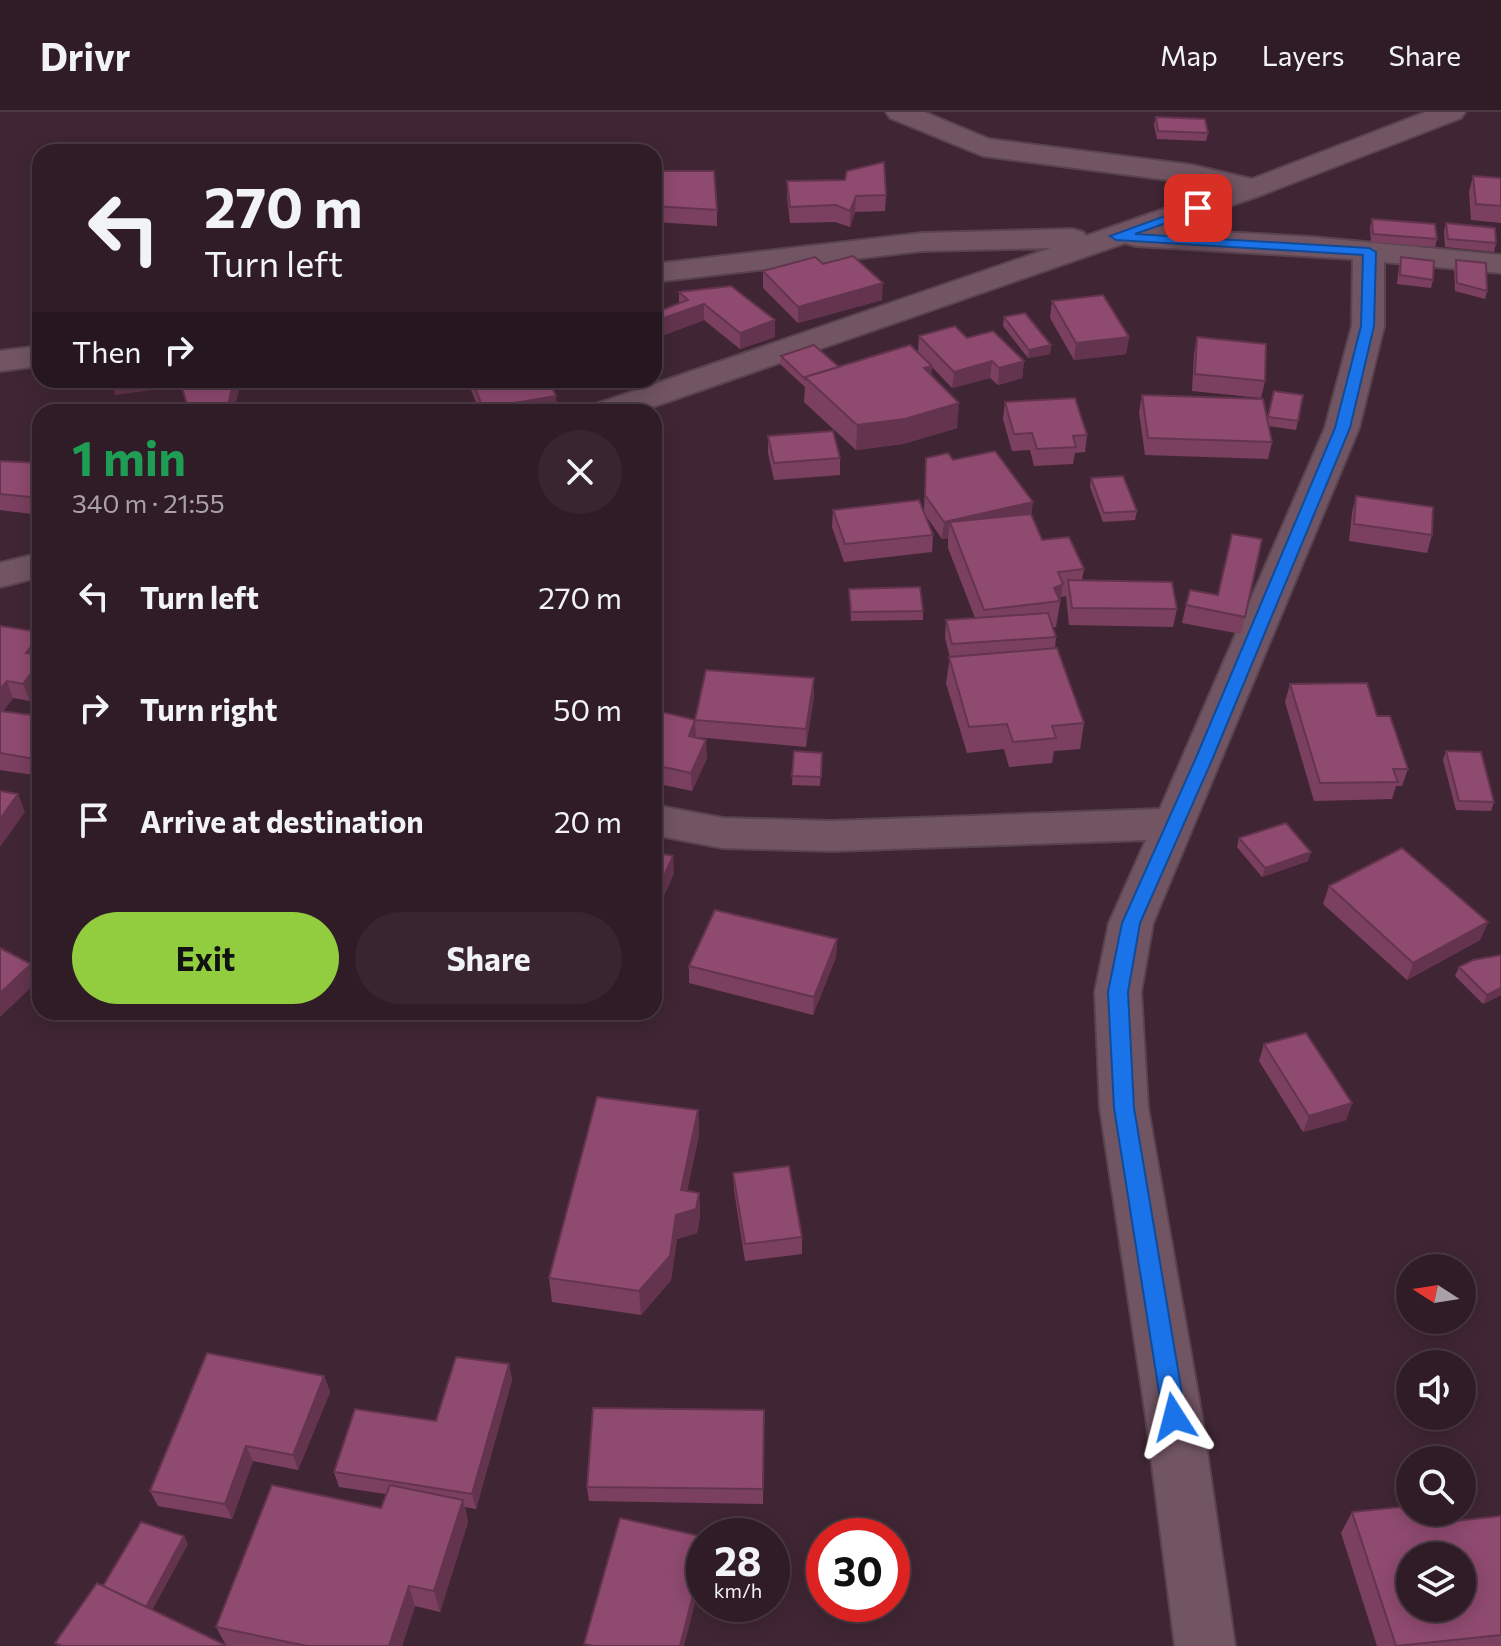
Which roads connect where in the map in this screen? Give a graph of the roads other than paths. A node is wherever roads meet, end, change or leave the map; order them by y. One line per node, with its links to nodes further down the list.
1 (900, 112): 3 (street)
2 (1451, 112): 3 (street)
3 (1254, 188): 4 (street)
4 (1116, 236): 5 (street); 7 (street); 10 (street)
5 (1369, 252): 6 (street); 14 (street)
6 (1501, 264)
7 (662, 272)
8 (32, 357): 9 (street)
9 (0, 361)
10 (628, 404)
11 (32, 567): 12 (street)
12 (0, 575)
13 (662, 822): 14 (street)
14 (1175, 824): 15 (street)
15 (1205, 1646)

